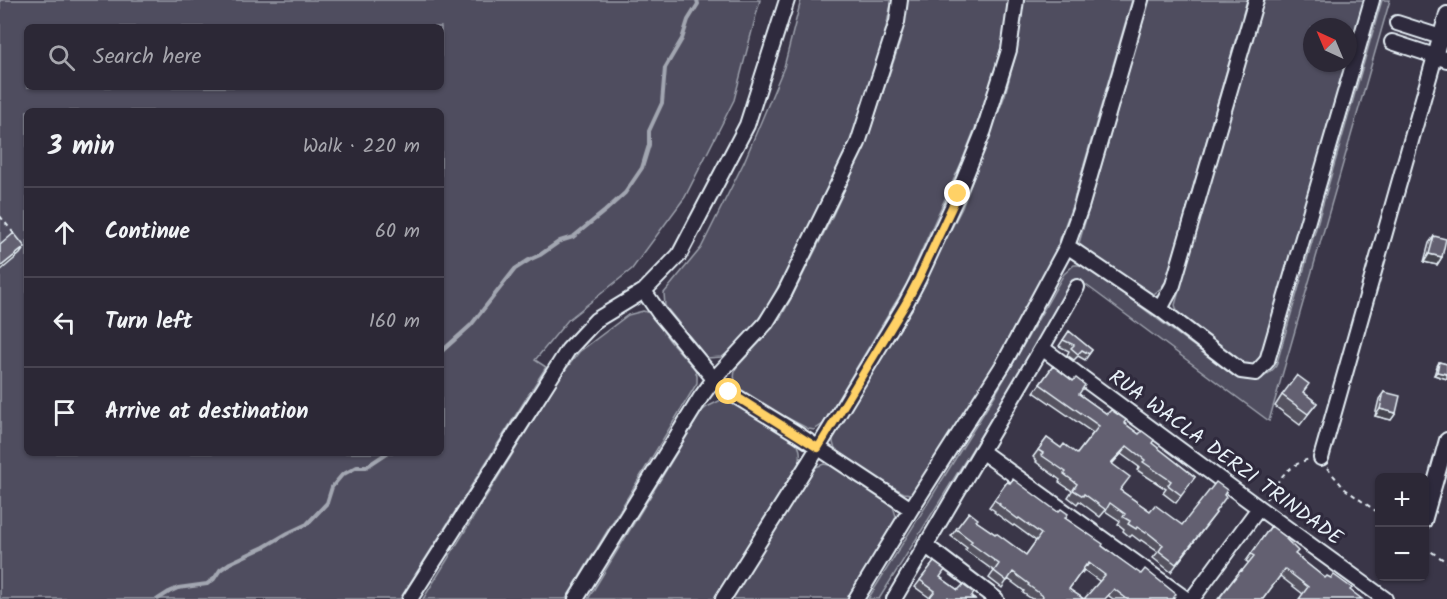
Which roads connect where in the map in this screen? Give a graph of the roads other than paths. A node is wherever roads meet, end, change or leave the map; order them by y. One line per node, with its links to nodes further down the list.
1 (787, 0): 14 (street)
2 (900, 0): 17 (street)
3 (1016, 0): 19 (street)
4 (1141, 0): 12 (street)
5 (1256, 0): 15 (street)
6 (1372, 0): 15 (street)
7 (1447, 14): 9 (street)
8 (1397, 22): 9 (street)
9 (1444, 38): 11 (street)
10 (1392, 42): 11 (street)
11 (1441, 58): 21 (street)
12 (1067, 246): 15 (street); 24 (street)
13 (1077, 287): 16 (street)
14 (645, 291): 17 (street); 26 (street)
15 (1160, 309)
16 (1042, 348): 20 (street); 23 (street, RUA WACLA DERZI TRINDADE)
17 (714, 379): 19 (street); 27 (street)
18 (1447, 440): 22 (street)
19 (818, 448): 24 (street); 28 (street)
20 (981, 451): 25 (street); 32 (street)
21 (1321, 458)
22 (1429, 506)
23 (1259, 508): 33 (street); 34 (street, RUA WACLA DERZI TRINDADE)
24 (911, 509): 29 (street)
25 (925, 545): 30 (street); 31 (street)
26 (410, 599)
27 (576, 599)
28 (723, 599)
29 (856, 599)
30 (894, 599)
31 (996, 599)
32 (1186, 599)
33 (1192, 599)
34 (1385, 599)

